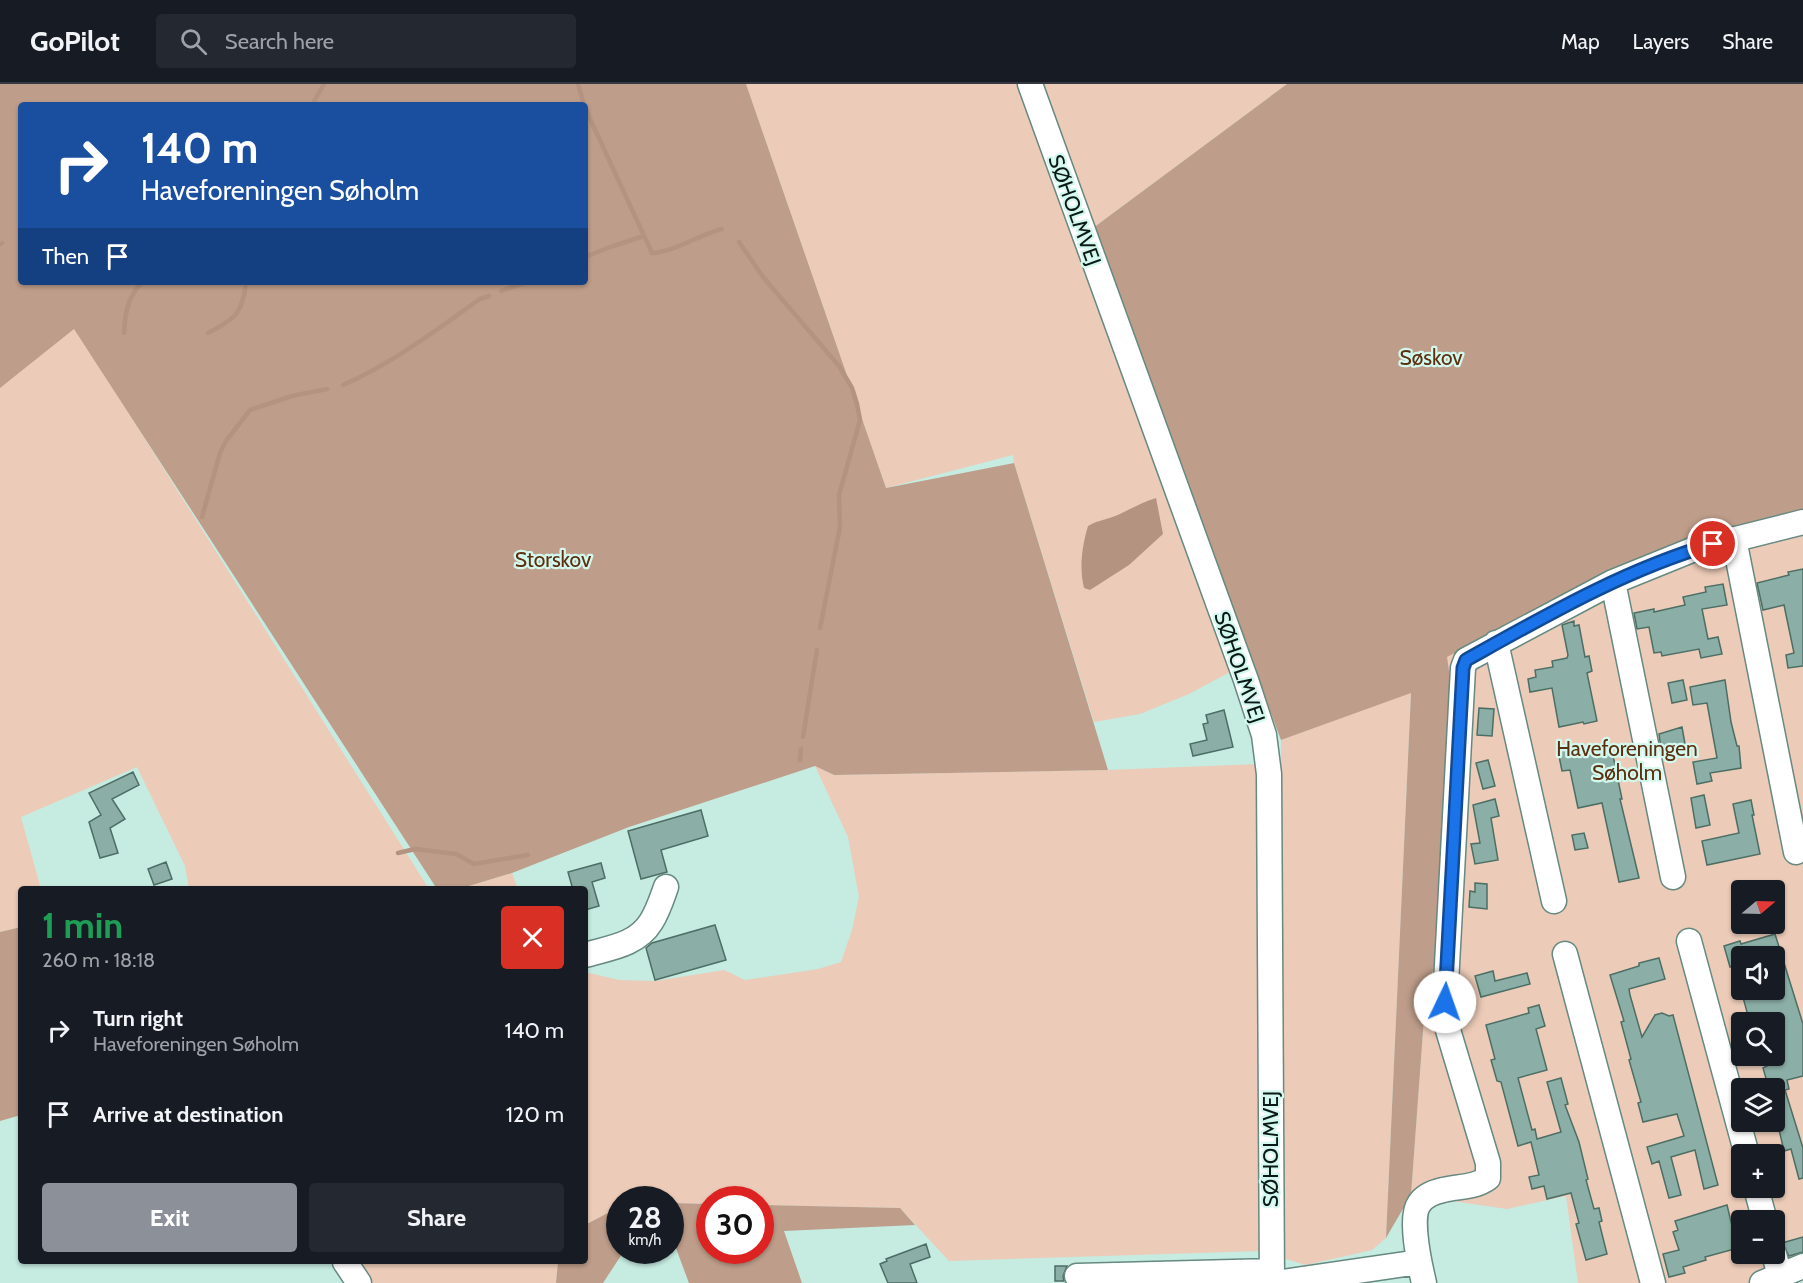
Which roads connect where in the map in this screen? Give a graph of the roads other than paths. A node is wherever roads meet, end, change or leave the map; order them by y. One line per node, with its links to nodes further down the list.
1 (1030, 84): 19 (street, SØHOLMVEJ)
2 (1803, 522): 3 (street)
3 (1734, 538): 4 (street); 6 (street)
4 (1613, 582): 5 (street); 7 (street)
5 (1496, 643): 9 (street); 17 (street)
6 (1796, 852)
7 (1673, 877)
8 (666, 887): 11 (street)
9 (1554, 901)
10 (1689, 941): 13 (street)
11 (588, 954)
12 (1565, 954): 21 (street)
13 (1744, 1144)
14 (346, 1264): 20 (street)
15 (1803, 1266): 16 (street)
16 (1772, 1271)
17 (1422, 1272): 19 (street)
18 (1077, 1276): 19 (street)
19 (1273, 1279)
20 (359, 1283)
21 (1653, 1283)

